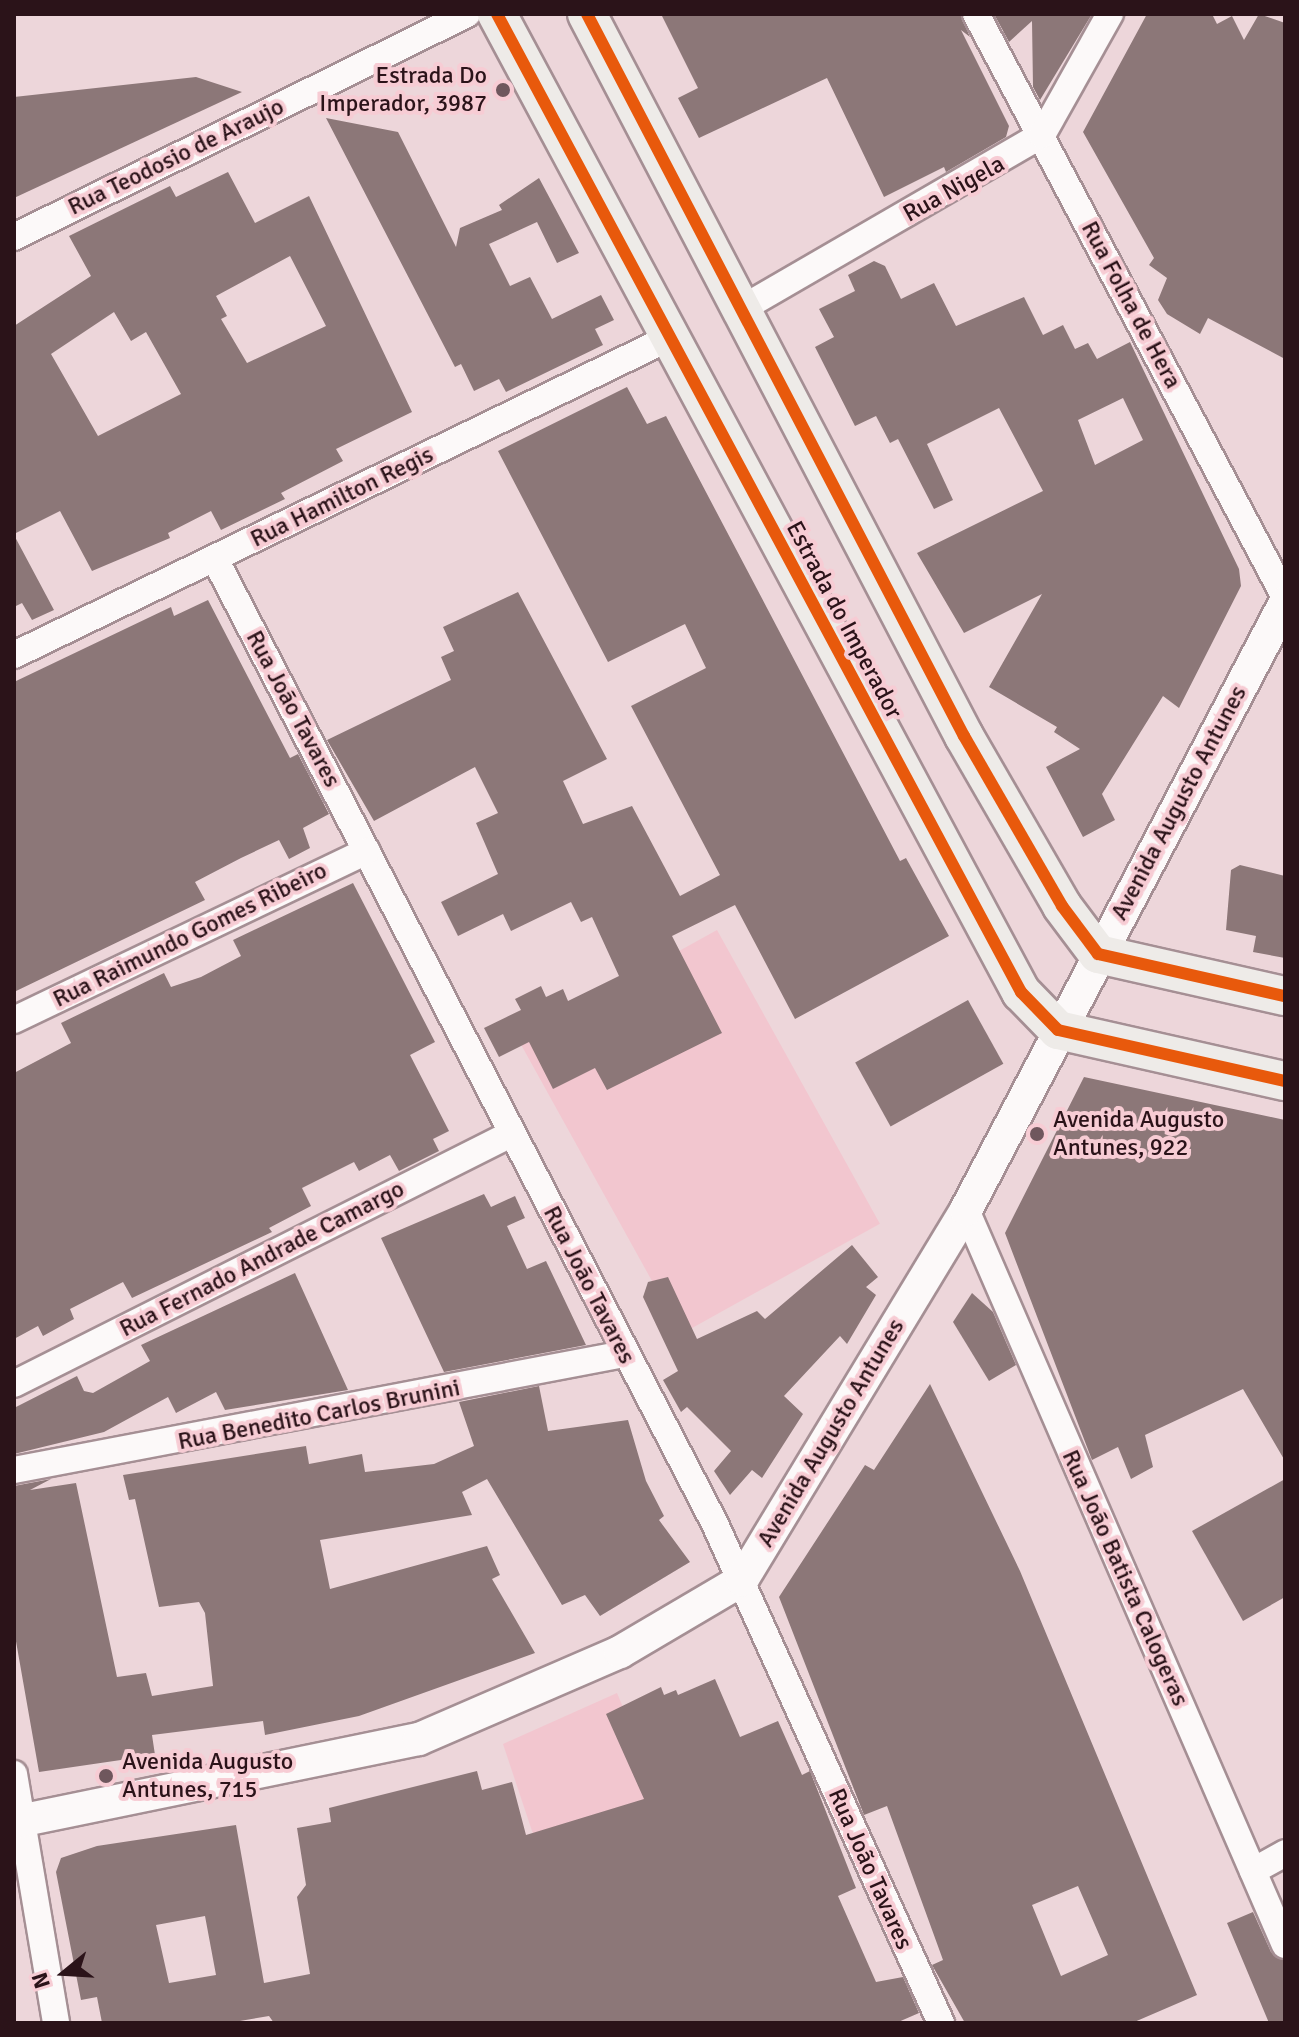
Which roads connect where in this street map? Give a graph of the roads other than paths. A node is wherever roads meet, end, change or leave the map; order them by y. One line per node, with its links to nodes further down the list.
1 (467, 14): 7 (street, Rua Teodosio de Araujo)
2 (497, 14): 9 (main road, Estrada do Imperador)
3 (587, 14): 8 (main road)
4 (976, 14): 6 (street, Rua Folha de Hera)
5 (1110, 14): 6 (street)
6 (1042, 135): 8 (street, Rua Nigela); 11 (street, Rua Folha de Hera)
7 (14, 237)
8 (743, 308): 16 (main road)
9 (669, 338): 10 (street, Rua Hamilton Regis); 19 (main road, Estrada do Imperador)
10 (215, 559): 14 (street, Rua Hamilton Regis); 15 (street, Rua João Tavares)
11 (1285, 597)
12 (1285, 603): 13 (street, Avenida Augusto Antunes)
13 (1274, 646): 16 (street, Avenida Augusto Antunes)
14 (14, 655)
15 (367, 851): 18 (street, Rua Raimundo Gomes Ribeiro); 21 (street, Rua João Tavares)
16 (1098, 954): 17 (main road); 19 (street, Avenida Augusto Antunes)
17 (1285, 996)
18 (14, 1020)
19 (1058, 1030): 20 (main road); 22 (street, Avenida Augusto Antunes)
20 (1285, 1081)
21 (511, 1134): 23 (street, Rua João Tavares); 24 (street, Rua Fernado Andrade Camargo)
22 (966, 1210): 26 (street, Avenida Augusto Antunes); 30 (street, Rua João Batista Calogeras)
23 (624, 1354): 25 (street, Rua Benedito Carlos Brunini); 26 (street, Rua João Tavares)
24 (14, 1384)
25 (14, 1470)
26 (742, 1580): 28 (street, Avenida Augusto Antunes); 33 (street, Rua João Tavares)
27 (14, 1774): 28 (street)
28 (18, 1822): 32 (street)
29 (1285, 1853): 30 (street)
30 (1253, 1871): 31 (street, Rua João Batista Calogeras)
31 (1285, 1945)
32 (56, 2023)
33 (941, 2023)

